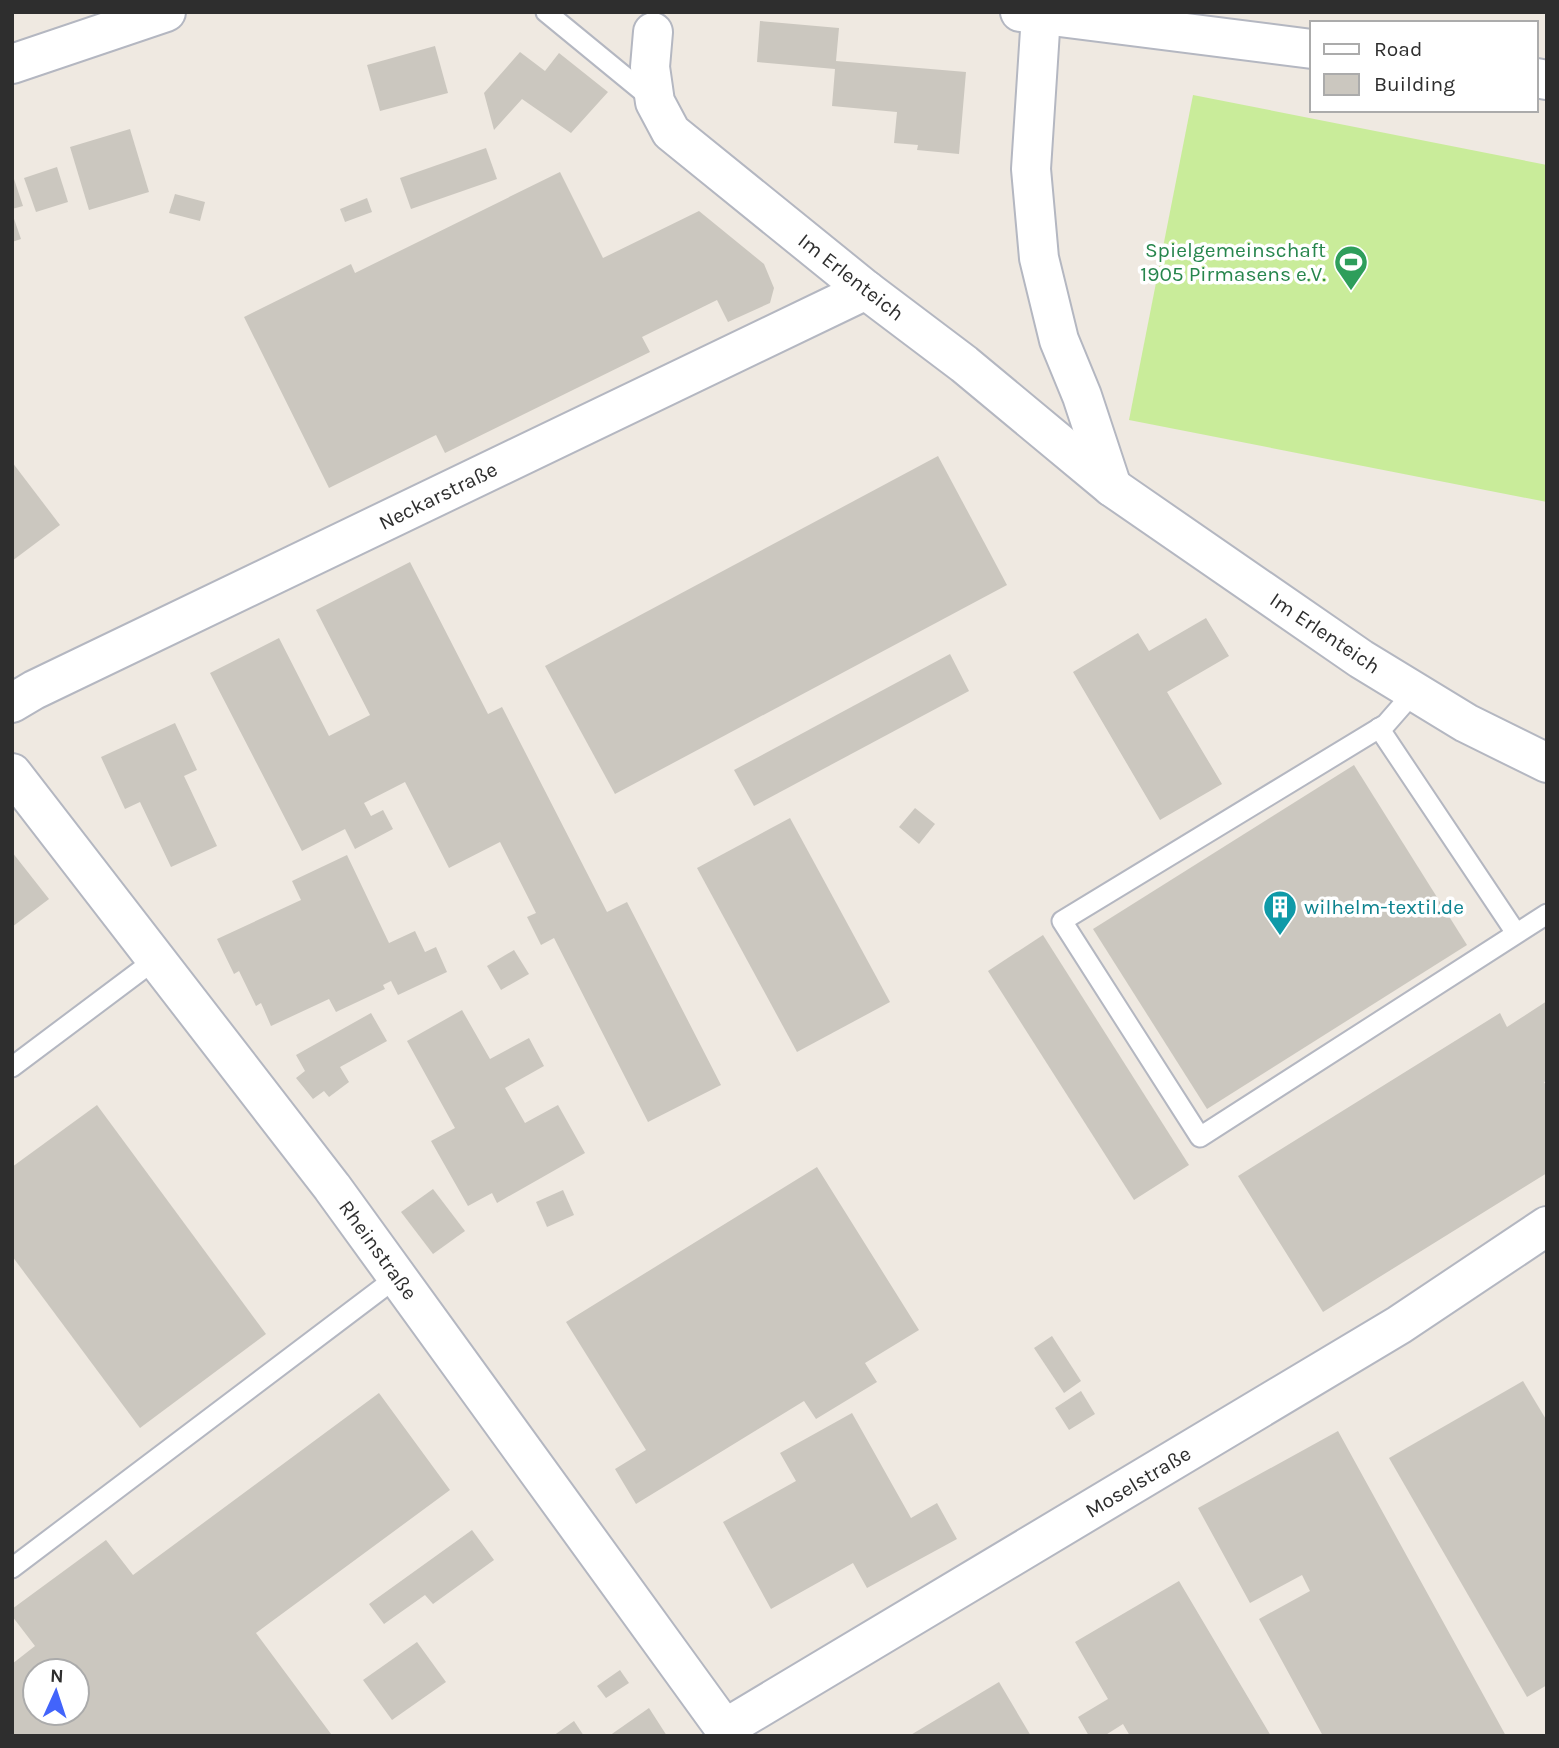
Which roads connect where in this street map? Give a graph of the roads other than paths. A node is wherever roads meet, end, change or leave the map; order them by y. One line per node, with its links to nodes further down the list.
1 (166, 12): 6 (street)
2 (546, 12): 7 (lane)
3 (1031, 13): 5 (street); 9 (street)
4 (653, 32): 7 (street, Im Erlenteich)
5 (1310, 49)
6 (12, 64)
7 (655, 102): 8 (street, Im Erlenteich)
8 (866, 290): 9 (street, Im Erlenteich); 11 (street, Neckarstraße)
9 (1112, 487): 10 (street, Im Erlenteich)
10 (1414, 692): 12 (lane); 13 (street, Im Erlenteich)
11 (12, 703)
12 (1379, 728): 16 (lane); 16 (lane)
13 (1547, 762)
14 (12, 774): 17 (street, Rheinstraße)
15 (1547, 914): 16 (lane)
16 (1516, 933)
17 (156, 958): 18 (lane); 20 (street, Rheinstraße)
18 (12, 1067)
19 (1547, 1226): 22 (street, Moselstraße)
20 (397, 1277): 21 (lane); 22 (street, Rheinstraße)
21 (12, 1568)
22 (727, 1732)

